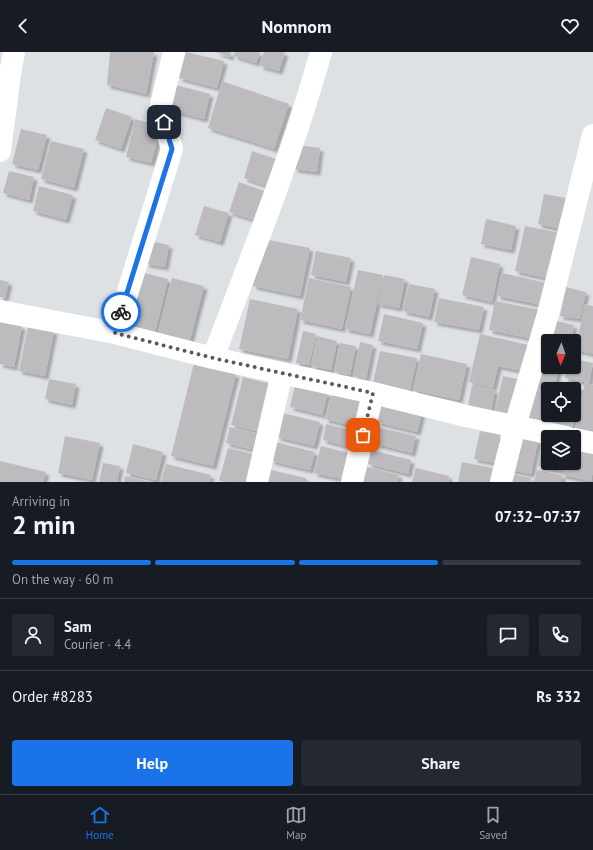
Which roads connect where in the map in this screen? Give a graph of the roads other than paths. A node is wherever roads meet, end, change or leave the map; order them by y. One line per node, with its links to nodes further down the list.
1 (14, 52): 5 (street)
2 (174, 52): 8 (street)
3 (321, 52): 9 (street)
4 (593, 135): 6 (street)
5 (0, 151)
6 (589, 167): 12 (street)
7 (0, 311): 8 (street)
8 (115, 333): 9 (street)
9 (213, 358): 10 (street)
10 (282, 373): 11 (street); 16 (street)
11 (373, 393): 12 (street); 17 (street)
12 (515, 426): 13 (street); 18 (street)
13 (541, 432)
14 (581, 440): 15 (street)
15 (593, 443)
16 (257, 482)
17 (352, 482)
18 (501, 482)

